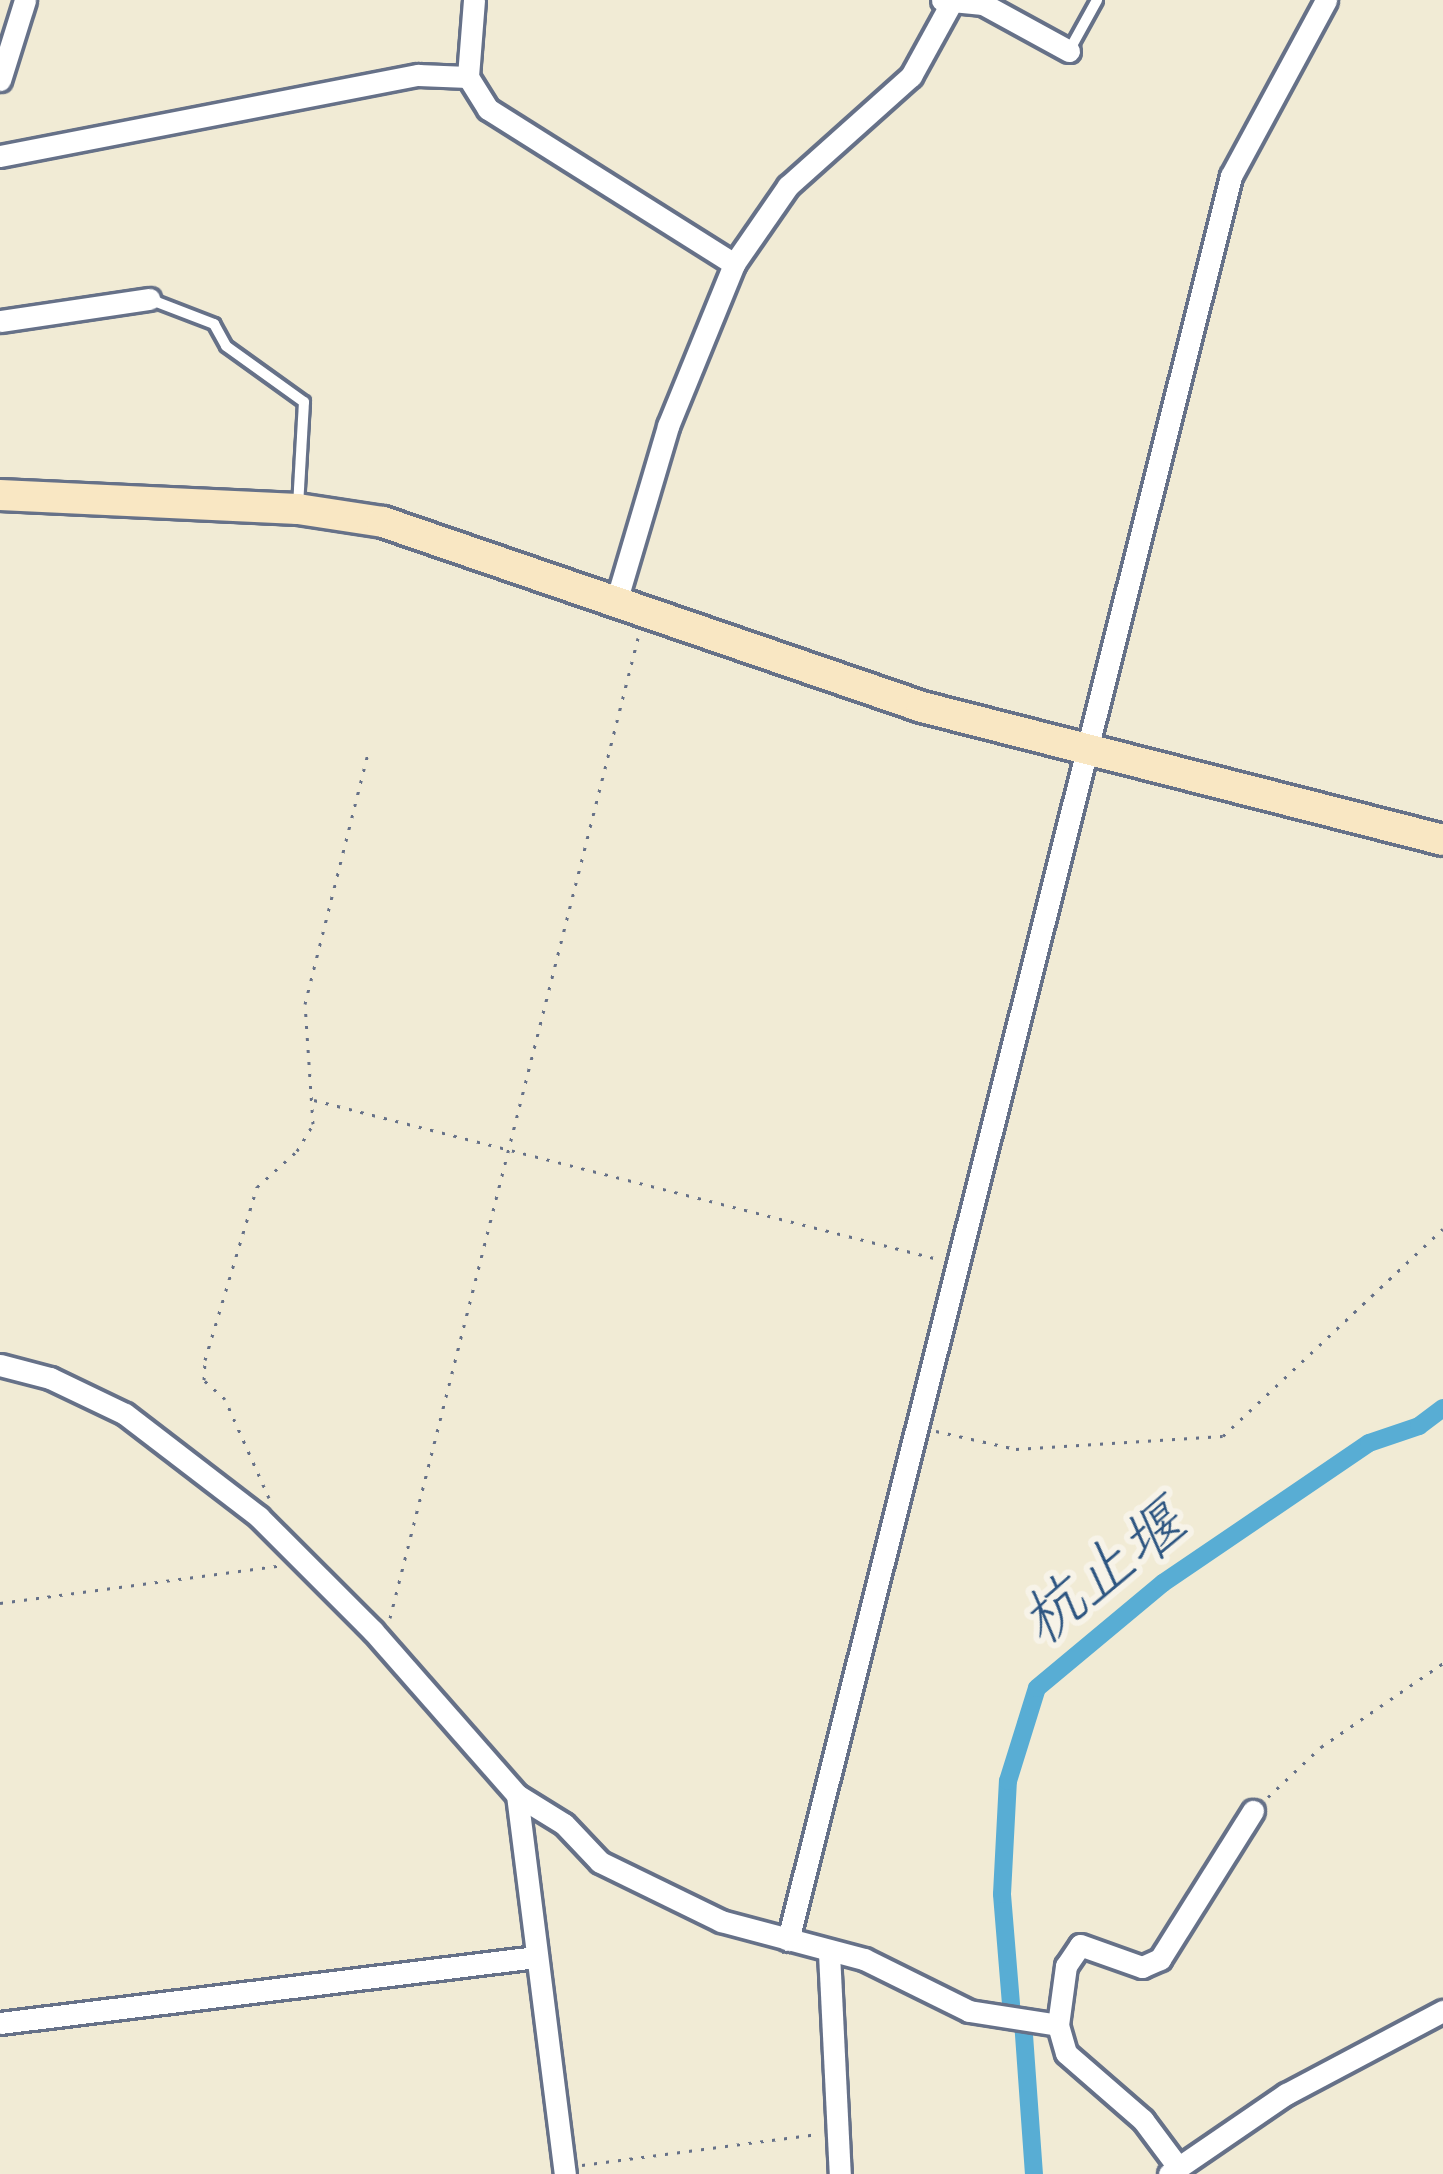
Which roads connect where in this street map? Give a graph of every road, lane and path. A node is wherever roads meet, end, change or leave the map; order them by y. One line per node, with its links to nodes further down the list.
1 (26, 0): 8 (street)
2 (474, 0): 7 (street)
3 (1097, 0): 6 (lane)
4 (1326, 0): 16 (street)
5 (946, 2): 6 (street); 10 (street)
6 (1069, 51)
7 (469, 76): 9 (street); 10 (street)
8 (0, 80)
9 (0, 156)
10 (734, 264): 15 (street)
11 (149, 299): 12 (street); 14 (lane)
12 (0, 320)
13 (0, 495): 14 (street)
14 (298, 509): 15 (street)
15 (630, 607): 16 (street); 20 (path)
16 (1086, 749): 18 (street); 22 (street)
17 (369, 750): 19 (path)
18 (1443, 840)
19 (311, 1099): 20 (path); 25 (path)
20 (511, 1150): 22 (path); 28 (path)
21 (1443, 1229): 24 (path)
22 (957, 1264): 24 (street)
23 (0, 1365): 26 (street)
24 (917, 1426): 32 (street)
25 (272, 1504)
26 (304, 1563): 27 (path); 28 (street)
27 (0, 1603)
28 (384, 1643): 30 (street)
29 (1443, 1663): 31 (path)
30 (517, 1795): 32 (street); 34 (street)
31 (1253, 1811): 37 (street)
32 (788, 1940): 33 (street)
33 (829, 1954): 37 (street); 38 (street)
34 (536, 1958): 36 (street); 40 (street)
35 (1443, 2011): 39 (street)
36 (0, 2024)
37 (1058, 2026): 39 (street)
38 (842, 2131): 40 (path); 41 (street)
39 (1173, 2170)
40 (564, 2171)
41 (841, 2174)

